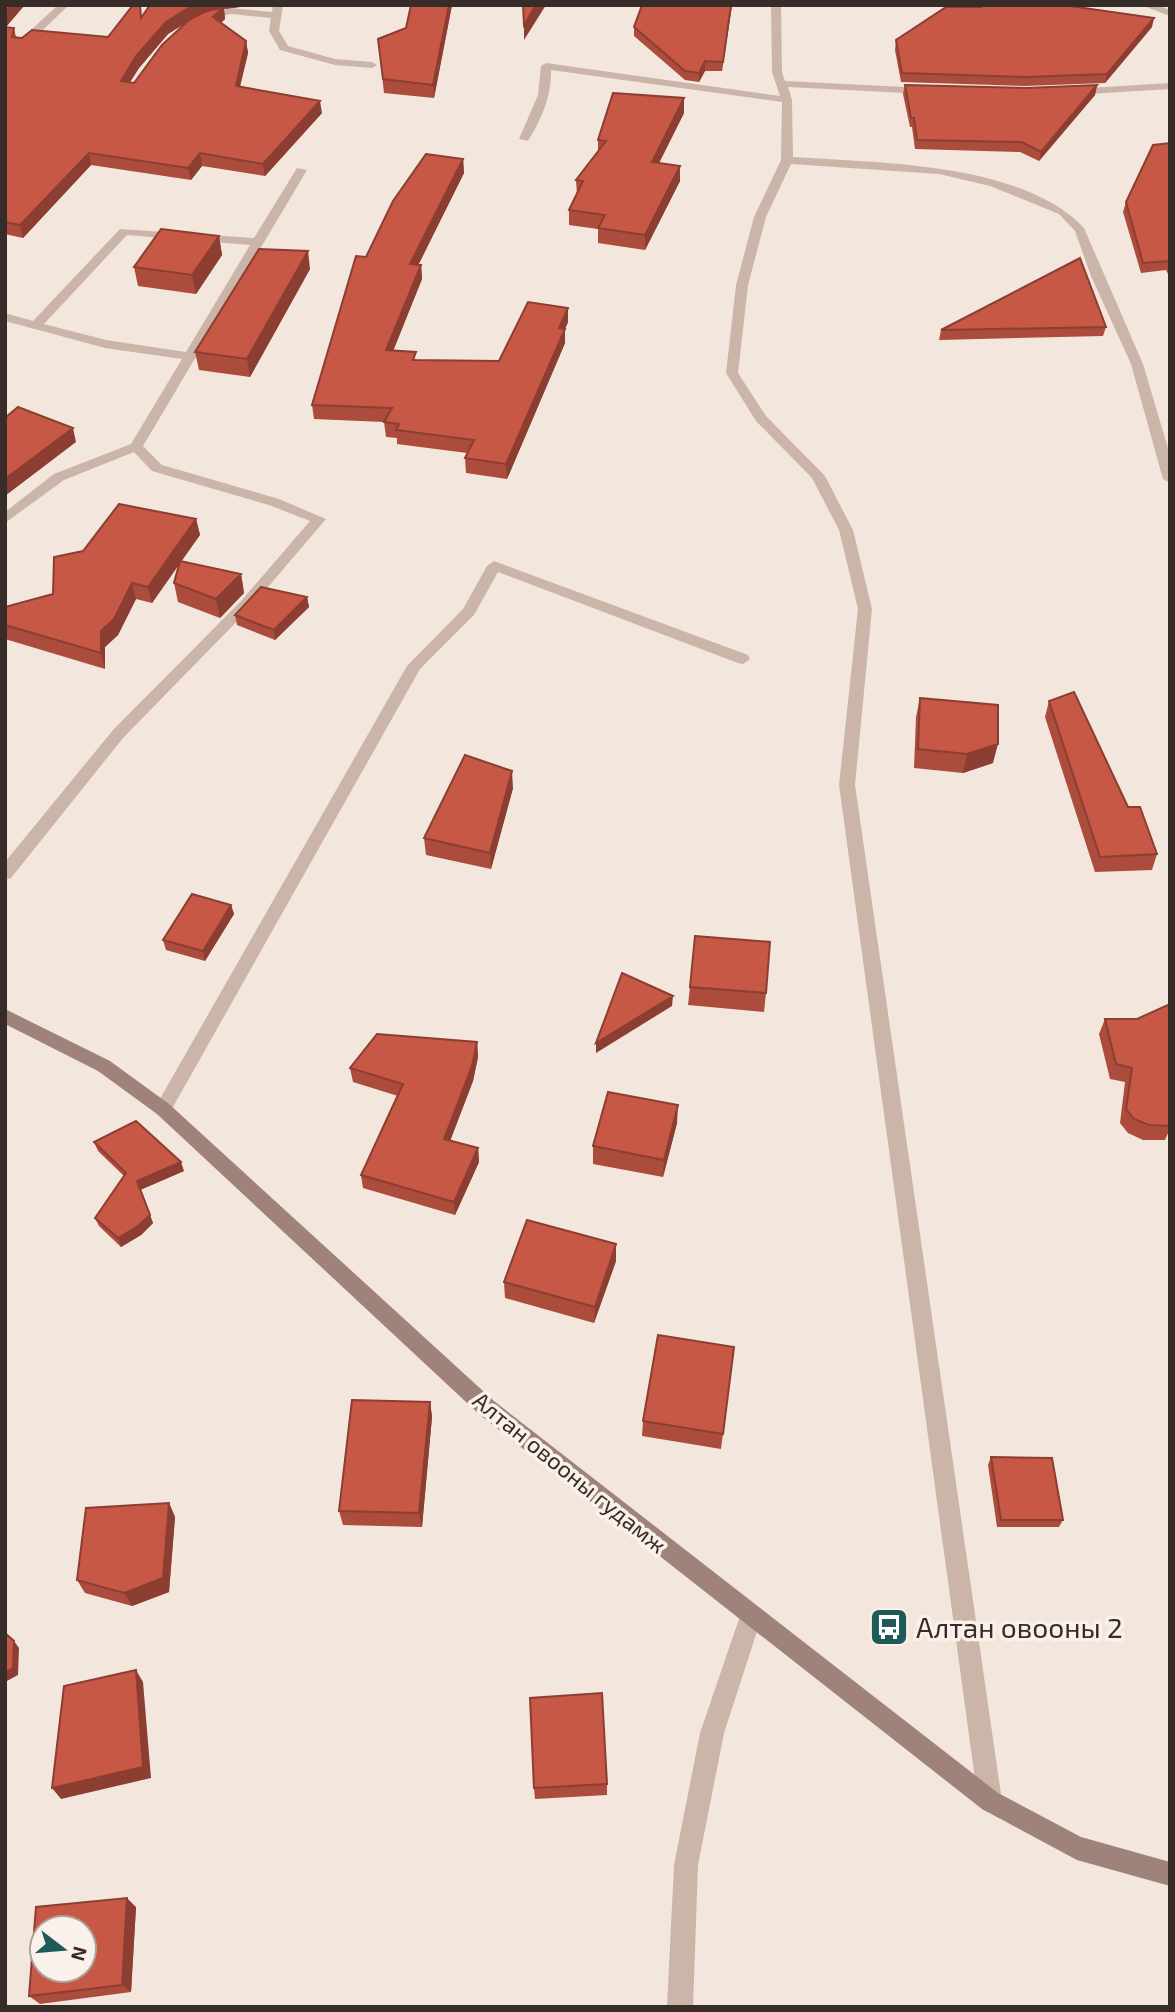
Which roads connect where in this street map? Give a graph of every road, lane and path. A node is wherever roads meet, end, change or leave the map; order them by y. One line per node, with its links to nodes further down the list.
1 (64, 5): 7 (street)
2 (776, 5): 9 (street)
3 (1146, 5): 5 (street)
4 (277, 10): 6 (street); 8 (street)
5 (1170, 13)
6 (196, 21)
7 (21, 45)
8 (372, 65)
9 (781, 83): 11 (street); 13 (street)
10 (1170, 86): 12 (street)
11 (931, 91)
12 (1054, 92)
13 (787, 100): 14 (street); 15 (street)
14 (524, 139)
15 (787, 160): 22 (street); 29 (street)
16 (301, 170): 17 (street)
17 (256, 243): 19 (street); 20 (street)
18 (5, 317): 19 (street)
19 (34, 326): 20 (street)
20 (190, 356): 21 (street)
21 (136, 447): 23 (street); 25 (street)
22 (1170, 480)
23 (5, 519)
24 (743, 659): 27 (street)
25 (5, 874)
26 (5, 1016): 27 (main road, Алтан овооны гудамж)
27 (163, 1109): 28 (main road, Алтан овооны гудамж)
28 (751, 1616): 29 (main road, Алтан овооны гудамж); 31 (street)
29 (990, 1801): 30 (main road, Алтан овооны гудамж)
30 (1170, 1874)
31 (680, 2007)

